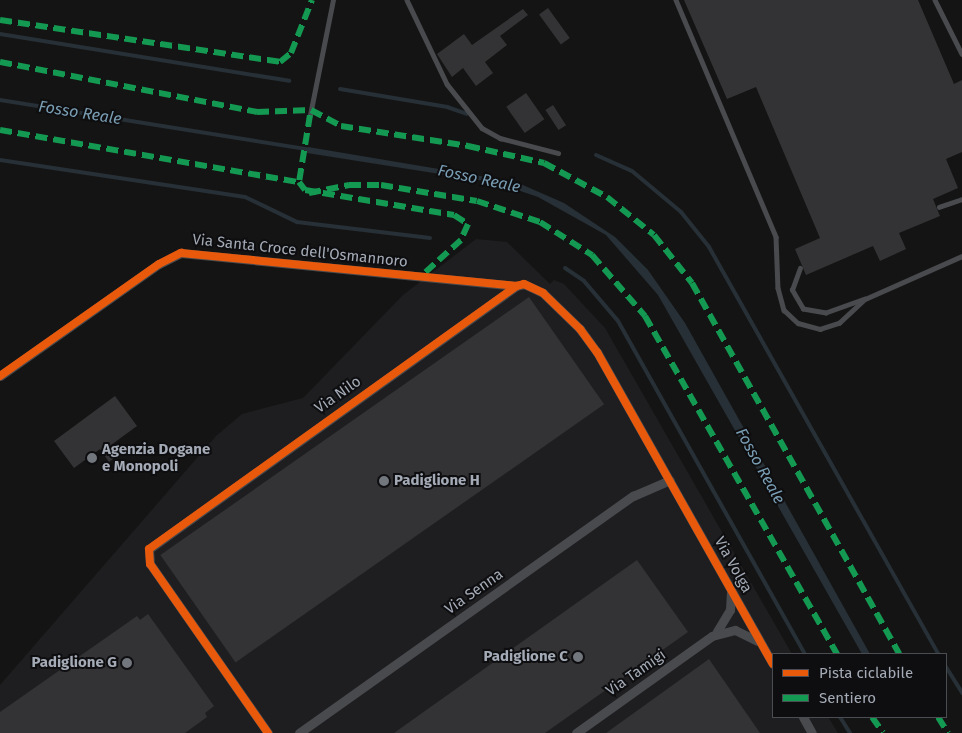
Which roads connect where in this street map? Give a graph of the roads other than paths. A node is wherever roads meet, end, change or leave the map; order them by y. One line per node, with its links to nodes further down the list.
1 (333, 0): 6 (lane)
2 (407, 0): 7 (lane)
3 (676, 0): 13 (lane)
4 (935, 0): 5 (lane)
5 (962, 54)
6 (310, 115)
7 (558, 153)
8 (962, 198): 9 (lane)
9 (939, 207)
10 (962, 256): 13 (lane)
11 (800, 268): 13 (lane)
12 (516, 286): 14 (street, Via Santa Croce dell'Osmannoro); 15 (street); 21 (street, Via Nilo)
13 (865, 300)
14 (0, 376)
15 (670, 480): 16 (street, Via Volga); 22 (street, Via Senna)
16 (729, 585): 17 (street, Via Tamigi); 18 (street, Via Volga)
17 (712, 636): 18 (street, Via Tamigi); 23 (street, Via Tamigi)
18 (765, 649): 19 (street, Via Volga)
19 (772, 662)
20 (804, 718): 24 (street)
21 (268, 733)
22 (299, 733)
23 (576, 733)
24 (812, 733)

